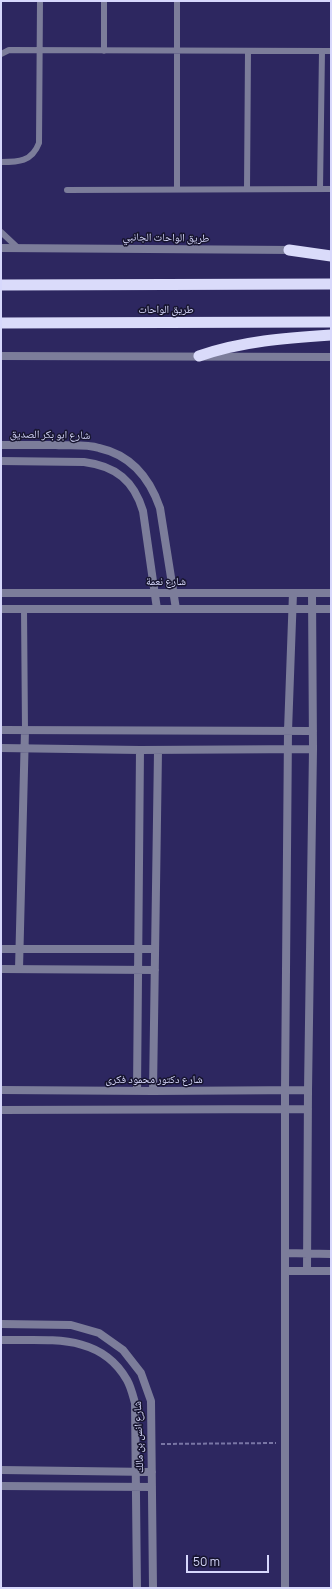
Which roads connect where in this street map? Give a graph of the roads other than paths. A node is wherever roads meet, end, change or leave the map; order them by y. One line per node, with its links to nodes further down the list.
1 (40, 1): 4 (lane)
2 (104, 1): 5 (lane)
3 (177, 1): 6 (lane)
4 (40, 50): 5 (lane); 10 (lane); 11 (lane)
5 (104, 51): 6 (lane)
6 (177, 51): 7 (lane); 12 (lane)
7 (248, 51): 8 (lane); 13 (lane)
8 (322, 51): 9 (lane); 14 (lane)
9 (331, 51)
10 (1, 54)
11 (1, 162)
12 (178, 189): 13 (lane); 16 (lane)
13 (247, 189): 14 (lane)
14 (320, 189): 15 (lane)
15 (331, 189)
16 (67, 190)
17 (1, 232): 18 (lane)
18 (17, 247): 19 (street, طريق الواحات الجانبي); 20 (street, طريق الواحات الجانبي)
19 (1, 248)
20 (289, 250): 21 (street, طريق الواحات الجانبي); 22 (highway)
21 (331, 250)
22 (331, 256)
23 (331, 284): 24 (highway)
24 (1, 285)
25 (331, 322): 26 (highway, طريق الواحات)
26 (1, 323)
27 (331, 335): 29 (highway)
28 (1, 356): 29 (street)
29 (199, 356): 30 (street)
30 (331, 357)
31 (1, 445): 38 (street, شارع ابو بكر الصديق)
32 (1, 461): 34 (street)
33 (1, 593): 34 (street, شارع نعمة)
34 (155, 593): 38 (street, شارع نعمة); 41 (street)
35 (293, 593): 36 (street, شارع نعمة); 38 (street, شارع نعمة); 43 (street)
36 (312, 593): 37 (street, شارع نعمة); 44 (street)
37 (331, 593)
38 (174, 594): 42 (street, شارع ابو بكر الصديق)
39 (1, 608): 40 (street)
40 (24, 608): 41 (street); 47 (lane)
41 (157, 609): 42 (street)
42 (176, 609): 43 (street)
43 (291, 609): 44 (street); 48 (street)
44 (311, 609): 45 (street); 49 (street)
45 (331, 609)
46 (1, 730): 47 (street)
47 (25, 730): 48 (street); 51 (street)
48 (288, 731): 49 (street); 55 (street)
49 (313, 731): 52 (street)
50 (1, 748): 51 (street)
51 (25, 748): 53 (street); 57 (street)
52 (313, 749): 55 (street); 66 (street)
53 (140, 750): 54 (street); 58 (street)
54 (158, 750): 55 (street); 59 (street)
55 (288, 750): 65 (street)
56 (1, 949): 57 (street)
57 (19, 949): 58 (street); 61 (street)
58 (138, 949): 59 (street); 62 (street)
59 (155, 949): 63 (street)
60 (1, 969): 61 (street)
61 (19, 969): 62 (street)
62 (138, 970): 63 (street); 67 (street)
63 (155, 970): 68 (street)
64 (1, 1090): 67 (street, شارع دكتور محمود فكرى)
65 (285, 1090): 66 (street, شارع دكتور محمود فكرى); 68 (street, شارع دكتور محمود فكرى); 69 (street)
66 (308, 1090): 70 (street)
67 (137, 1091): 68 (street, شارع دكتور محمود فكرى)
68 (153, 1091)
69 (285, 1108): 70 (street); 71 (street); 72 (street)
70 (308, 1109): 73 (street)
71 (1, 1110)
72 (285, 1253): 73 (street); 75 (street)
73 (306, 1254): 74 (street); 76 (street)
74 (331, 1254)
75 (285, 1271): 76 (street); 88 (street)
76 (307, 1271): 77 (street)
77 (331, 1271)
78 (1, 1324): 82 (street, شارع انس بن مالك)
79 (1, 1340): 81 (street, شارع انس بن مالك)
80 (1, 1470): 81 (street)
81 (136, 1472): 82 (street); 84 (street, شارع انس بن مالك)
82 (152, 1472): 85 (street, شارع انس بن مالك)
83 (1, 1486): 84 (street)
84 (136, 1487): 85 (street); 86 (street, شارع انس بن مالك)
85 (152, 1487): 87 (street, شارع انس بن مالك)
86 (136, 1588)
87 (153, 1588)
88 (285, 1588)

